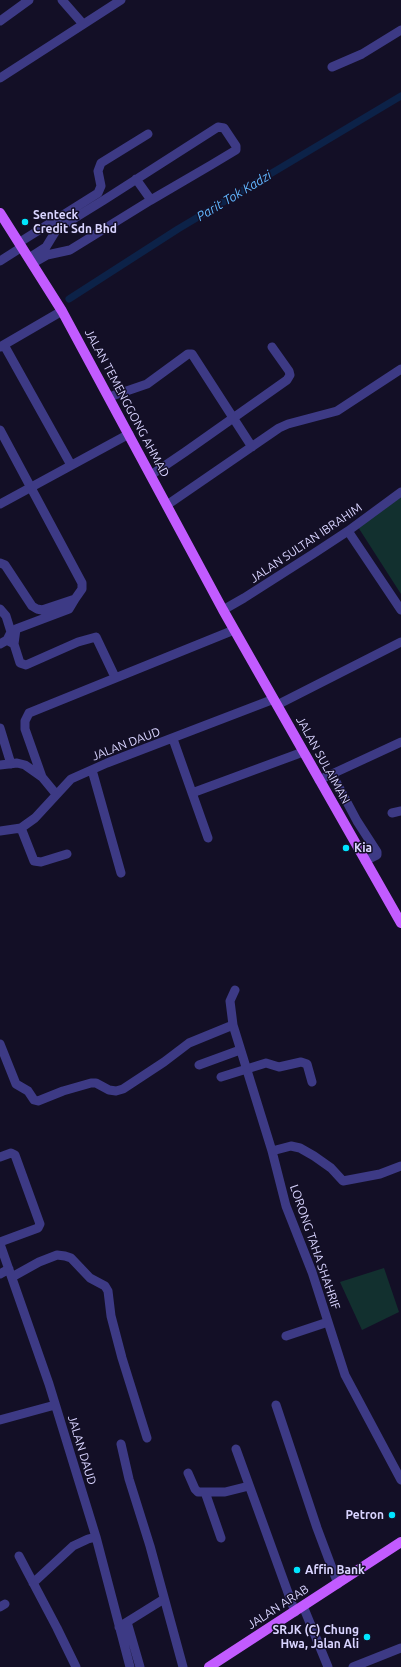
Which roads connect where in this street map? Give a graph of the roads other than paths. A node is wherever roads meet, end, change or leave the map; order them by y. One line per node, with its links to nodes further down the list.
1 (29, 0): 4 (street)
2 (62, 0): 5 (street)
3 (121, 0): 5 (street)
4 (0, 21)
5 (83, 24): 8 (street)
6 (401, 30): 7 (street)
7 (332, 67)
8 (0, 78)
9 (148, 134): 13 (street)
10 (136, 180): 11 (street); 11 (street); 14 (street)
11 (151, 200): 14 (street)
12 (0, 213): 13 (main road, JALAN TEMENGGONG AHMAD)
13 (21, 245): 14 (main road, JALAN TEMENGGONG AHMAD); 15 (street)
14 (31, 260): 16 (main road, JALAN TEMENGGONG AHMAD)
15 (0, 261)
16 (62, 311): 17 (street); 20 (main road, JALAN TEMENGGONG AHMAD)
17 (2, 346): 25 (street)
18 (272, 347): 21 (street)
19 (401, 369): 24 (street)
20 (109, 397): 21 (street); 23 (main road, JALAN TEMENGGONG AHMAD)
21 (232, 418): 24 (street); 26 (street)
22 (0, 430): 27 (street)
23 (129, 434): 25 (street); 26 (main road, JALAN TEMENGGONG AHMAD)
24 (252, 447): 30 (street)
25 (71, 465): 27 (street)
26 (151, 474): 30 (main road, JALAN TEMENGGONG AHMAD)
27 (30, 487): 29 (street); 33 (street)
28 (401, 492): 31 (street, JALAN SULTAN IBRAHIM)
29 (0, 504)
30 (167, 506): 35 (main road, JALAN TEMENGGONG AHMAD)
31 (348, 531): 35 (street, JALAN SULTAN IBRAHIM); 36 (street)
32 (0, 563): 33 (street)
33 (75, 599): 38 (street)
34 (0, 609): 38 (street)
35 (223, 610): 37 (main road, JALAN SULAIMAN)
36 (401, 610)
37 (234, 630): 40 (street); 41 (main road, JALAN SULAIMAN)
38 (7, 642): 40 (street)
39 (401, 642): 41 (street, JALAN DAUD)
40 (115, 677): 50 (street)
41 (275, 702): 43 (street, JALAN DAUD); 45 (main road, JALAN SULAIMAN)
42 (0, 728): 47 (street)
43 (173, 739): 48 (street, JALAN DAUD); 52 (street)
44 (401, 742): 49 (street)
45 (303, 752): 51 (main road, JALAN SULAIMAN); 52 (street)
46 (0, 764): 47 (street)
47 (11, 764): 50 (street)
48 (92, 770): 53 (street, JALAN DAUD); 61 (street)
49 (332, 774): 51 (street); 54 (street)
50 (42, 777): 53 (street)
51 (319, 780): 55 (main road, JALAN SULAIMAN)
52 (192, 793): 58 (street)
53 (56, 794): 56 (street, JALAN DAUD)
54 (357, 821): 55 (street); 60 (street)
55 (345, 826): 60 (main road, JALAN SULAIMAN)
56 (21, 828): 57 (street, JALAN DAUD); 59 (street)
57 (0, 831)
58 (208, 838)
59 (67, 854)
60 (365, 861): 62 (main road, JALAN SULAIMAN)
61 (122, 873)
62 (401, 923)
63 (236, 990): 64 (street, LORONG TAHA SHAHRIF)
64 (233, 1025): 66 (street, LORONG TAHA SHAHRIF); 67 (street)
65 (0, 1044): 67 (street)
66 (240, 1050): 68 (street); 69 (street, LORONG TAHA SHAHRIF)
67 (3, 1063)
68 (199, 1065)
69 (246, 1068): 70 (street); 71 (street); 72 (street, LORONG TAHA SHAHRIF)
70 (221, 1077)
71 (312, 1082)
72 (272, 1151): 74 (street); 78 (street, LORONG TAHA SHAHRIF)
73 (0, 1157): 75 (street)
74 (401, 1166)
75 (0, 1243): 76 (street, JALAN DAUD)
76 (10, 1273): 77 (street); 80 (street, JALAN DAUD); 83 (street)
77 (0, 1274)
78 (328, 1322): 79 (street); 87 (street, LORONG TAHA SHAHRIF)
79 (286, 1336)
80 (55, 1405): 82 (street); 90 (street, JALAN DAUD)
81 (276, 1405): 95 (street)
82 (0, 1420)
83 (147, 1438)
84 (121, 1444): 96 (street)
85 (236, 1449): 88 (street)
86 (188, 1473): 89 (street)
87 (401, 1480)
88 (249, 1486): 89 (street); 97 (street)
89 (205, 1492): 91 (street)
90 (96, 1537): 94 (street); 98 (street, JALAN DAUD)
91 (221, 1538)
92 (401, 1542): 95 (main road, JALAN ARAB)
93 (19, 1556): 94 (street)
94 (34, 1583): 100 (street)
95 (338, 1584): 97 (main road, JALAN ARAB)
96 (164, 1599): 98 (street); 103 (street)
97 (299, 1609): 104 (main road, JALAN ARAB); 105 (street)
98 (123, 1624): 101 (street, JALAN DAUD); 102 (street)
99 (401, 1648): 106 (street)
100 (76, 1667)
101 (130, 1667)
102 (140, 1667)
103 (183, 1667)
104 (208, 1667)
105 (328, 1667)
106 (353, 1667)

